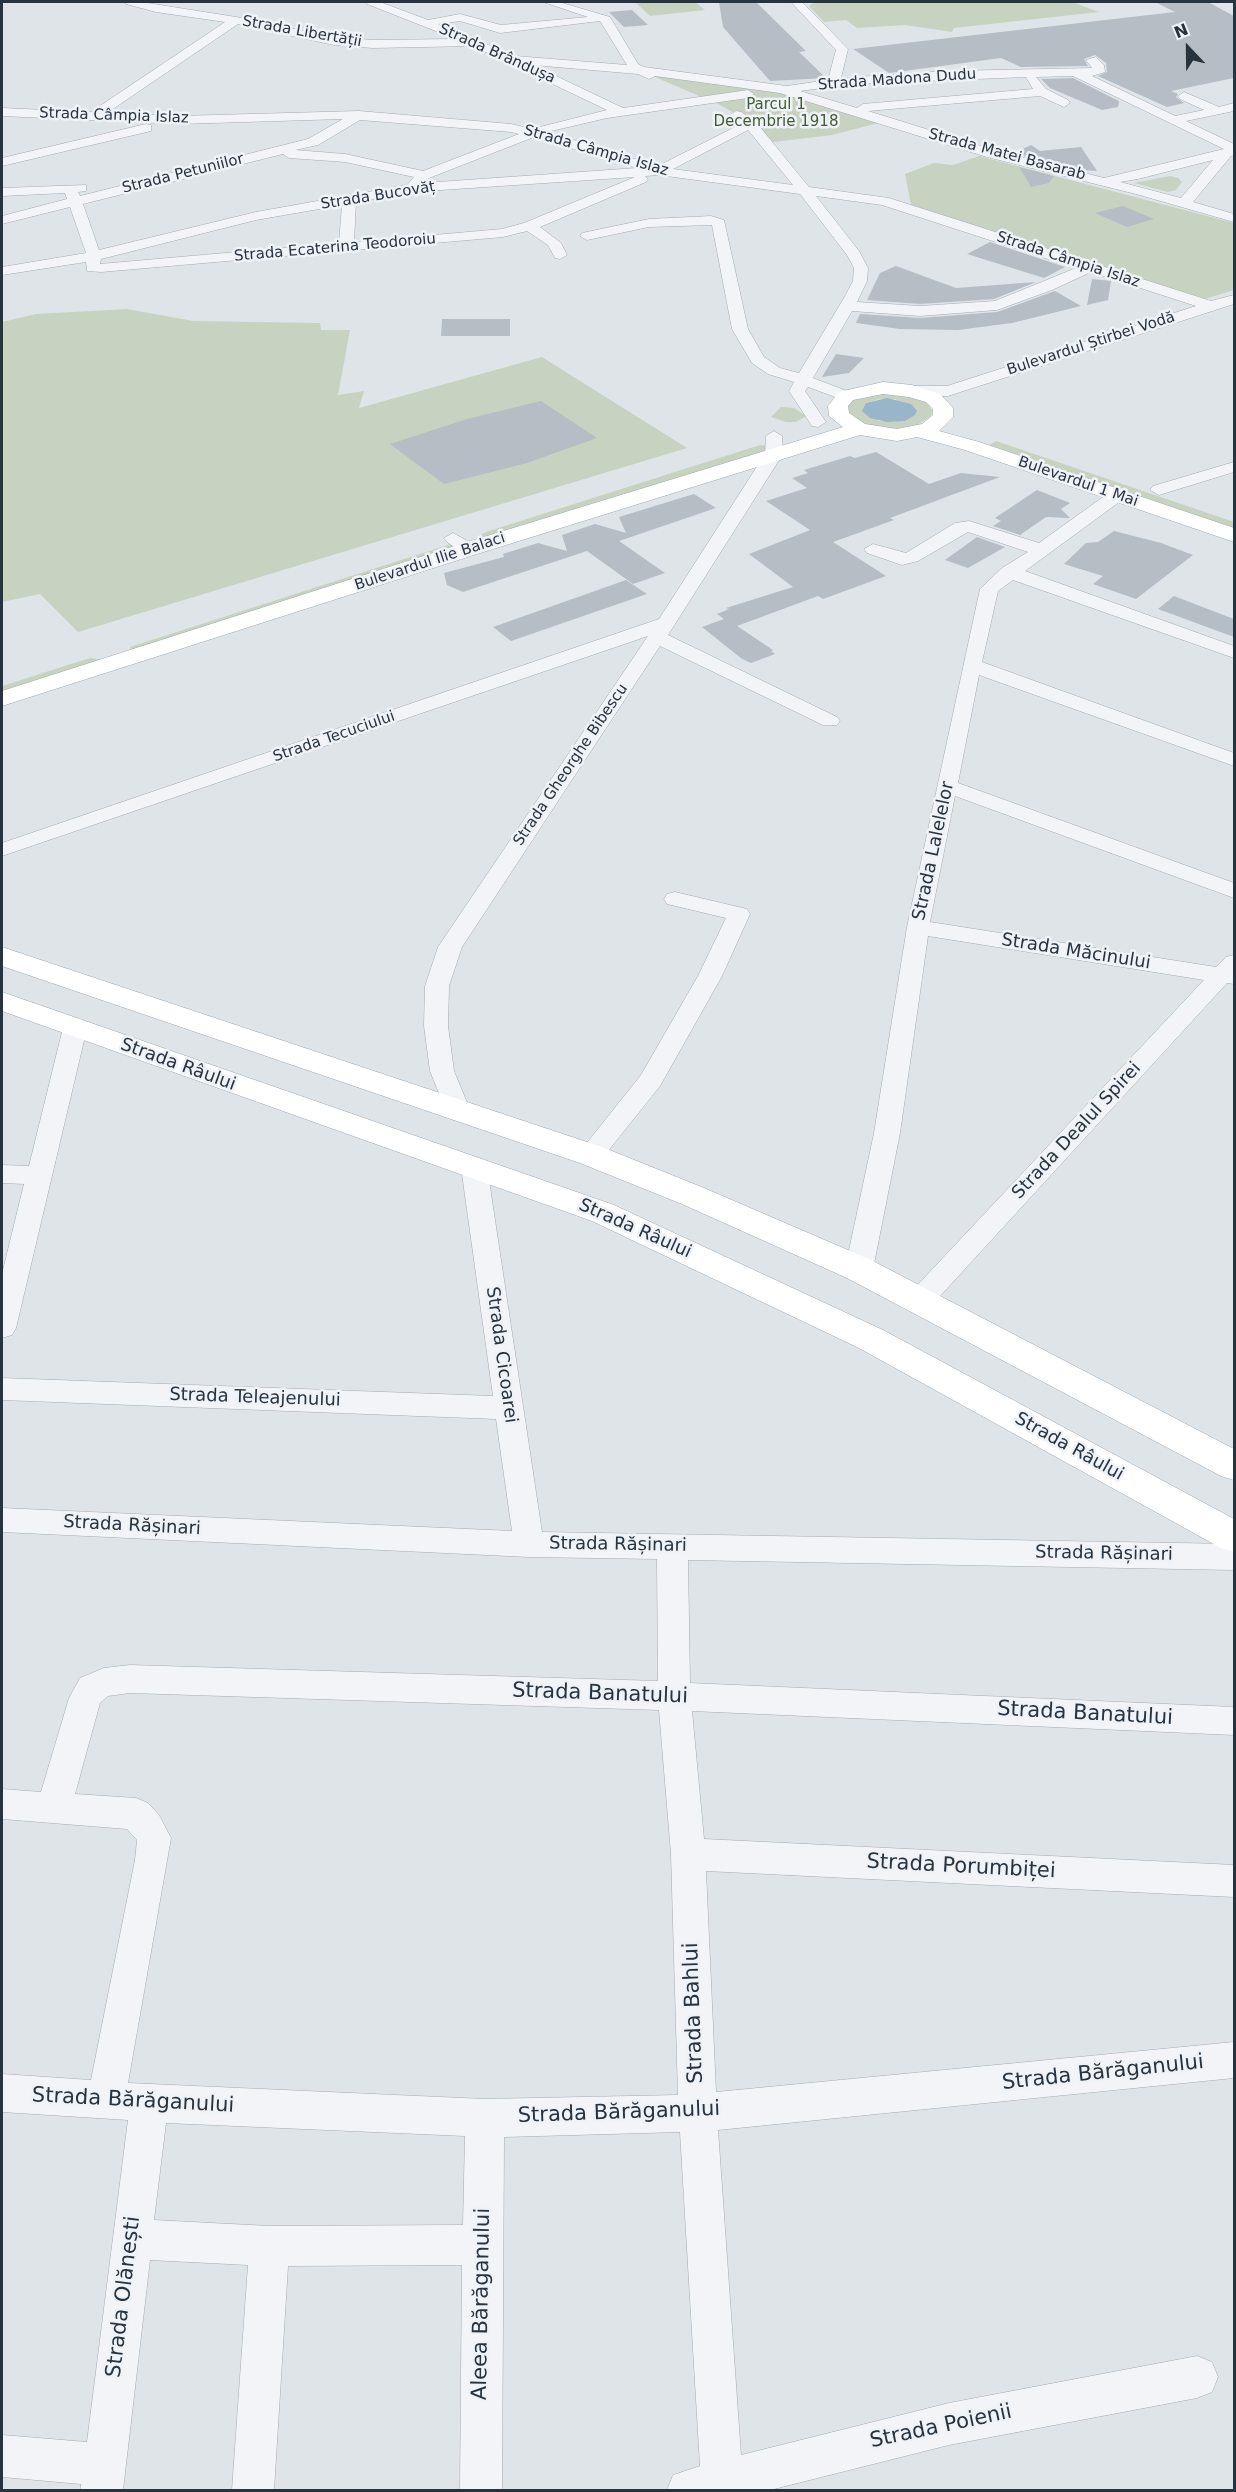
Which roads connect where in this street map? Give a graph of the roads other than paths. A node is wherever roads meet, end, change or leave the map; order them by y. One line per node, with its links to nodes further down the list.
1 (130, 2): 8 (street, Strada Libertății)
2 (137, 2): 3 (street)
3 (160, 2)
4 (371, 2): 9 (street, Strada Brândușa)
5 (549, 2): 10 (street)
6 (798, 3): 18 (street)
7 (424, 6): 9 (street)
8 (235, 14): 12 (street, Strada Libertății); 30 (street)
9 (407, 15): 11 (street, Strada Brândușa)
10 (606, 19): 11 (street); 15 (street)
11 (426, 22): 12 (street, Strada Brândușa)
12 (476, 42): 13 (street, Strada Brândușa)
13 (515, 60): 15 (street); 28 (street, Strada Brândușa)
14 (1092, 60): 17 (street)
15 (638, 70): 19 (street); 22 (street)
16 (1026, 74): 17 (street, Strada Madona Dudu); 18 (street, Strada Madona Dudu); 20 (street)
17 (1078, 74): 32 (street)
18 (833, 83): 19 (street, Strada Madona Dudu)
19 (782, 89): 22 (street, Strada Madona Dudu); 25 (street, Strada Matei Basarab)
20 (1041, 92): 23 (street); 25 (street)
21 (1184, 96): 26 (street)
22 (709, 100): 28 (street, Strada Madona Dudu); 33 (street)
23 (1064, 103)
24 (1234, 107): 26 (street)
25 (849, 110): 40 (street, Strada Matei Basarab)
26 (1218, 111): 32 (street)
27 (2, 112): 30 (street, Strada Câmpia Islaz)
28 (621, 112): 34 (street, Strada Madona Dudu)
29 (359, 114): 31 (street, Strada Câmpia Islaz); 34 (street, Strada Câmpia Islaz); 36 (street, Strada Petuniilor)
30 (92, 117): 31 (street, Strada Câmpia Islaz)
31 (179, 120): 37 (street)
32 (1174, 120): 35 (street)
33 (750, 124): 38 (street, Strada Bucovăț); 42 (street)
34 (532, 132): 38 (street, Strada Câmpia Islaz); 39 (street, Strada Madona Dudu)
35 (1231, 152): 40 (street); 47 (street)
36 (268, 153): 39 (street); 44 (street, Strada Petuniilor)
37 (2, 162)
38 (659, 171): 41 (street, Strada Bucovăț); 42 (street, Strada Câmpia Islaz); 45 (street, Strada Ecaterina Teodoroiu)
39 (424, 175): 41 (street, Strada Madona Dudu)
40 (1098, 180): 47 (street, Strada Matei Basarab)
41 (411, 188): 46 (street, Strada Bucovăț)
42 (805, 191): 58 (street, Strada Câmpia Islaz); 61 (street)
43 (2, 192): 44 (street)
44 (73, 195): 51 (street); 57 (street)
45 (598, 197): 48 (street); 53 (street, Strada Ecaterina Teodoroiu)
46 (349, 199): 55 (street); 57 (street, Strada Bucovăț)
47 (1184, 203): 50 (street, Strada Matei Basarab)
48 (616, 204)
49 (631, 211): 52 (street)
50 (1234, 218)
51 (2, 220)
52 (649, 223): 54 (street); 63 (street)
53 (528, 226): 55 (street, Strada Ecaterina Teodoroiu); 56 (street)
54 (587, 236)
55 (346, 248): 57 (street, Strada Ecaterina Teodoroiu)
56 (560, 255)
57 (93, 262): 59 (street, Strada Ecaterina Teodoroiu)
58 (1090, 267): 61 (street); 62 (street, Strada Câmpia Islaz)
59 (7, 278)
60 (1234, 299): 62 (street, Bulevardul Știrbei Vodă)
61 (847, 306): 63 (street)
62 (1210, 306): 65 (street, Bulevardul Știrbei Vodă)
63 (804, 380): 66 (street); 67 (street)
64 (912, 391): 65 (main road, Bulevardul 1 Mai); 66 (main road, Bulevardul Ilie Balaci)
65 (944, 404): 69 (main road); 72 (main road, Bulevardul 1 Mai)
66 (842, 406): 67 (main road, Bulevardul Ilie Balaci); 68 (main road)
67 (818, 422): 70 (main road, Bulevardul Ilie Balaci)
68 (859, 429): 69 (main road); 70 (main road, Bulevardul Ilie Balaci)
69 (921, 432): 73 (main road, Bulevardul 1 Mai)
70 (780, 446): 76 (main road, Bulevardul Ilie Balaci); 80 (street, Strada Gheorghe Bibescu)
71 (1234, 467): 72 (street)
72 (1159, 490): 74 (main road, Bulevardul 1 Mai)
73 (1116, 496): 75 (main road, Bulevardul 1 Mai); 78 (street, Strada Lalelelor)
74 (1234, 515)
75 (1234, 535)
76 (461, 543): 83 (main road, Bulevardul Ilie Balaci); 84 (main road, Bulevardul Ilie Balaci)
77 (873, 549): 78 (street)
78 (1041, 550): 79 (street, Strada Lalelelor)
79 (1009, 572): 81 (street); 82 (street, Strada Lalelelor)
80 (662, 630): 85 (street); 88 (street, Strada Tecuciului); 96 (street, Strada Gheorghe Bibescu)
81 (1234, 652)
82 (971, 664): 86 (street); 87 (street, Strada Lalelelor)
83 (2, 680)
84 (2, 699)
85 (830, 721)
86 (1234, 760)
87 (947, 786): 89 (street); 91 (street, Strada Lalelelor)
88 (2, 850)
89 (1234, 891)
90 (675, 899): 97 (street)
91 (918, 927): 93 (street, Strada Măcinului); 101 (street, Strada Lalelelor)
92 (2, 956): 96 (main road)
93 (1230, 971): 102 (street, Strada Dealul Spirei)
94 (2, 1001): 95 (main road, Strada Râului)
95 (75, 1028): 98 (main road, Strada Râului); 100 (street)
96 (458, 1112): 97 (main road)
97 (591, 1155): 101 (main road)
98 (474, 1167): 105 (street, Strada Cicoarei); 108 (main road, Strada Râului)
99 (2, 1174): 100 (street)
100 (40, 1175): 103 (street)
101 (859, 1269): 102 (main road)
102 (920, 1300): 106 (main road)
103 (2, 1328)
104 (2, 1389): 105 (street, Strada Teleajenului)
105 (508, 1408): 109 (street, Strada Cicoarei)
106 (1234, 1466)
107 (2, 1520): 109 (street, Strada Rășinari)
108 (1234, 1537)
109 (529, 1544): 110 (street, Strada Rășinari)
110 (672, 1546): 111 (street, Strada Rășinari); 112 (street, Strada Bahlui)
111 (1234, 1557)
112 (674, 1696): 113 (street, Strada Banatului); 115 (street, Strada Banatului); 116 (street, Strada Bahlui)
113 (1234, 1721)
114 (2, 1804): 115 (street)
115 (54, 1808): 120 (street)
116 (688, 1854): 117 (street, Strada Porumbiței); 122 (street, Strada Bahlui)
117 (1234, 1881)
118 (1234, 2060): 122 (street, Strada Bărăganului)
119 (2, 2094): 120 (street, Strada Bărăganului)
120 (106, 2100): 121 (street, Strada Bărăganului)
121 (149, 2103): 123 (street, Strada Bărăganului); 124 (street, Strada Olănești)
122 (698, 2113): 123 (street, Strada Bărăganului); 130 (street, Strada Bahlui)
123 (485, 2118): 126 (street, Aleea Bărăganului)
124 (131, 2239): 125 (street); 129 (street, Strada Olănești)
125 (269, 2246): 126 (street); 131 (street)
126 (482, 2246): 132 (street, Aleea Bărăganului)
127 (1197, 2377): 130 (street, Strada Poienii)
128 (2, 2456): 129 (street)
129 (103, 2478)
130 (705, 2485)
131 (253, 2490)
132 (481, 2490)

